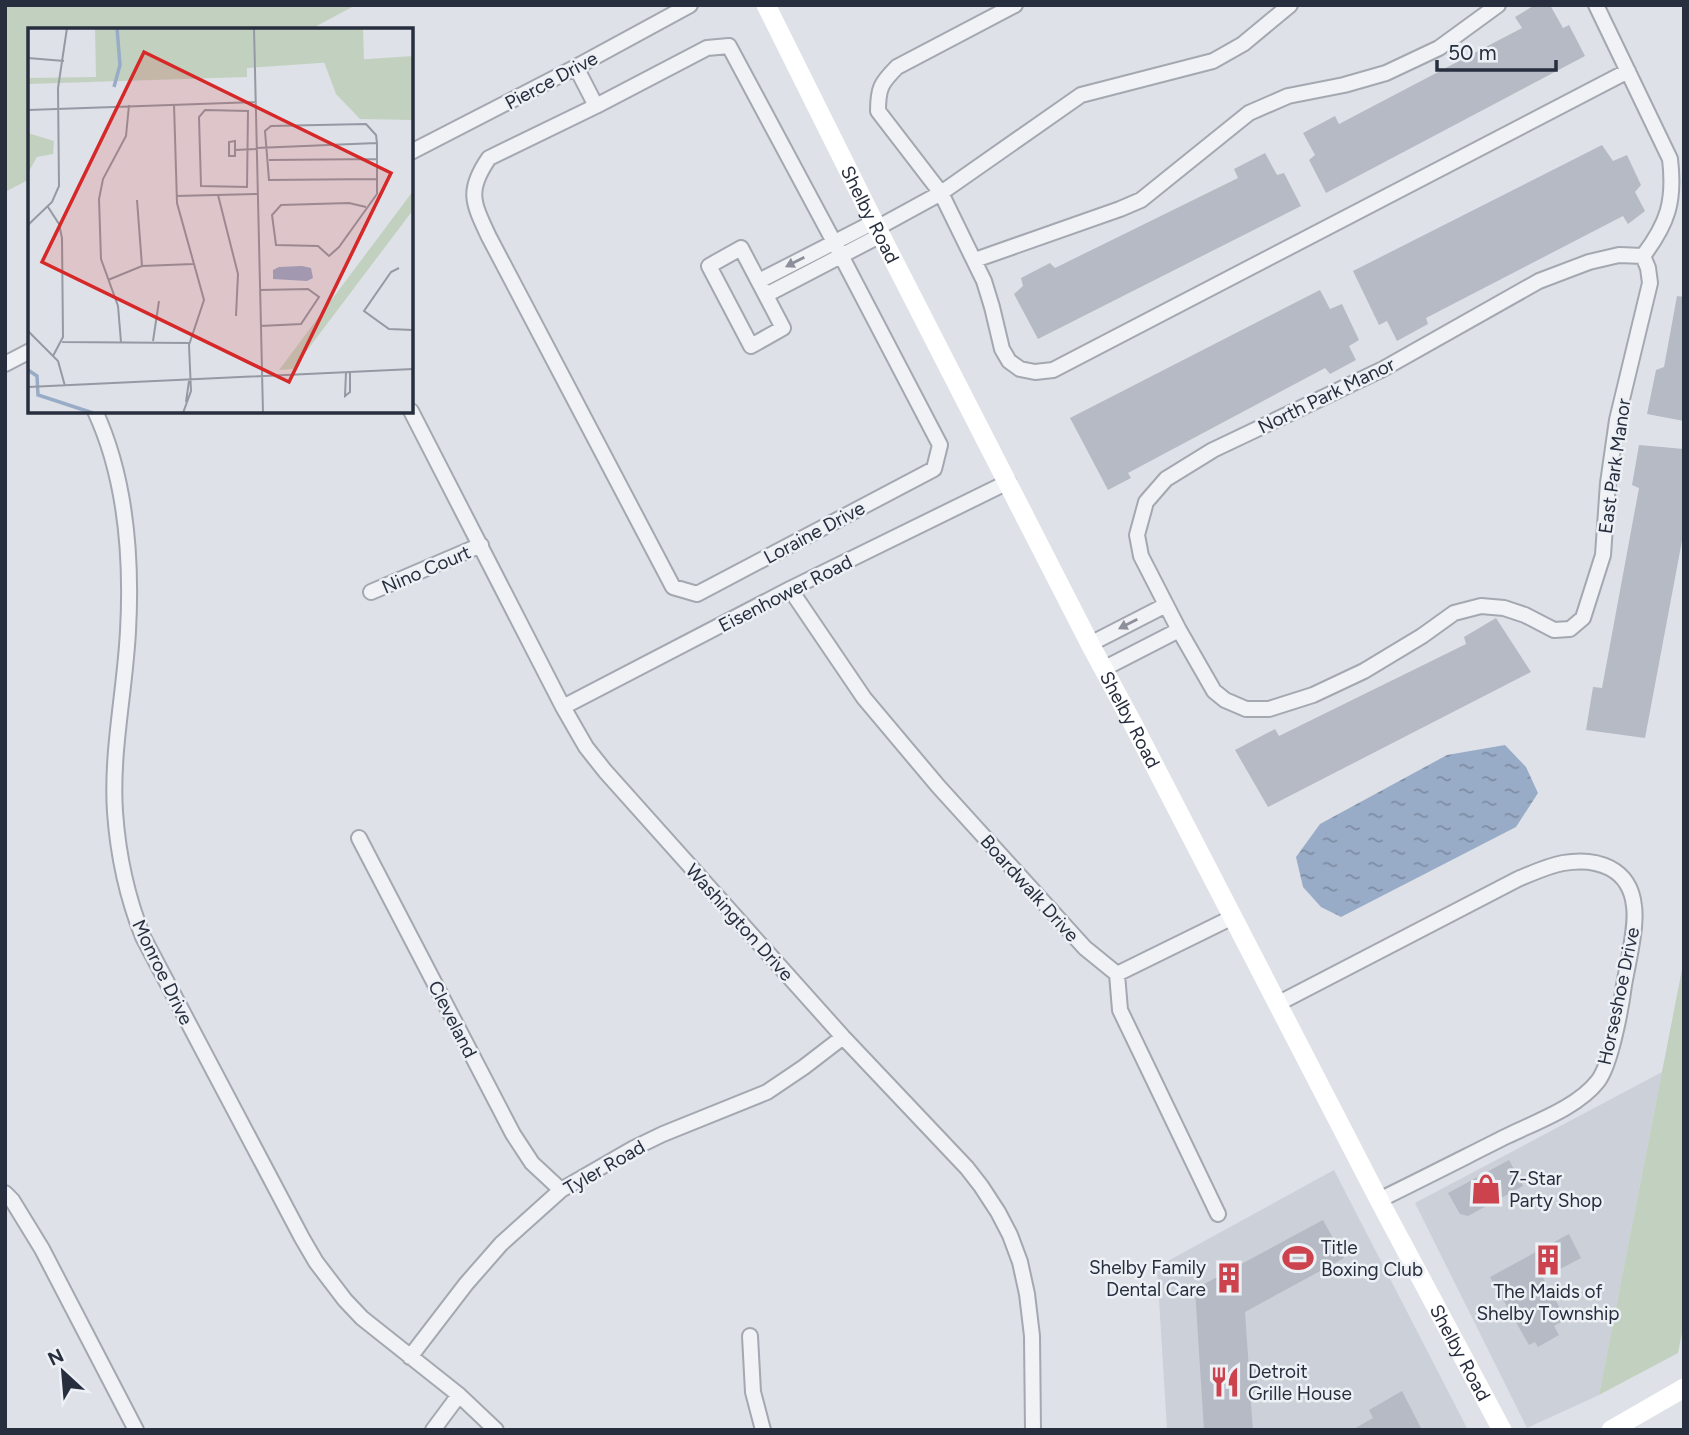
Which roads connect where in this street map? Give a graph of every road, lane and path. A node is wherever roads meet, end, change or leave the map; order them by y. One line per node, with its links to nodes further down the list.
1 (690, 5): 7 (street, Pierce Drive)
2 (766, 5): 12 (street, Shelby Road)
3 (1015, 5): 11 (street)
4 (1290, 5): 11 (street)
5 (1498, 5): 15 (street)
6 (1596, 5): 8 (street)
7 (576, 67): 9 (street); 10 (street, Pierce Drive)
8 (1628, 71): 14 (street); 15 (street)
9 (596, 106): 13 (street, Loraine Drive); 13 (street, Loraine Drive)
10 (413, 151)
11 (941, 193): 12 (street); 15 (street)
12 (877, 228): 13 (street); 22 (street, Shelby Road)
13 (837, 249): 16 (street, one-way to 16); 17 (street)
14 (1643, 256): 26 (street, North Park Manor); 27 (street, East Park Manor)
15 (975, 260)
16 (759, 281): 17 (street); 17 (street)
17 (766, 295)
18 (28, 352): 19 (street)
19 (5, 364)
20 (96, 413): 42 (street, Monroe Drive)
21 (412, 413): 23 (street, Washington Drive)
22 (1008, 482): 24 (street, Eisenhower Road); 29 (street, Shelby Road)
23 (481, 545): 25 (street, Nino Court); 31 (street, Washington Drive)
24 (790, 589): 31 (street, Eisenhower Road); 34 (street, Boardwalk Drive)
25 (371, 592)
26 (1166, 605): 28 (street, North Park Manor); 29 (street, one-way to 29)
27 (1570, 629): 28 (street, North Park Manor)
28 (1180, 630): 30 (street)
29 (1090, 644): 30 (street, Shelby Road)
30 (1103, 668): 33 (street, Shelby Road)
31 (564, 707): 36 (street, Washington Drive)
32 (359, 838): 37 (street, Cleveland)
33 (1233, 917): 34 (street); 35 (street, Shelby Road)
34 (1117, 974): 40 (street)
35 (1279, 1003): 39 (street, Shelby Road); 39 (street, Horseshoe Drive)
36 (843, 1037): 37 (street, Tyler Road); 49 (street, Washington Drive)
37 (561, 1190): 42 (street, Tyler Road)
38 (5, 1193): 45 (street)
39 (1379, 1200): 50 (street, Shelby Road)
40 (1218, 1214)
41 (750, 1336): 48 (street)
42 (410, 1357): 44 (street, Monroe Drive)
43 (1684, 1388): 51 (street)
44 (459, 1395): 46 (street); 47 (street, Monroe Drive)
45 (136, 1430)
46 (433, 1430)
47 (496, 1430)
48 (763, 1430)
49 (1033, 1430)
50 (1502, 1430)
51 (1611, 1430)

